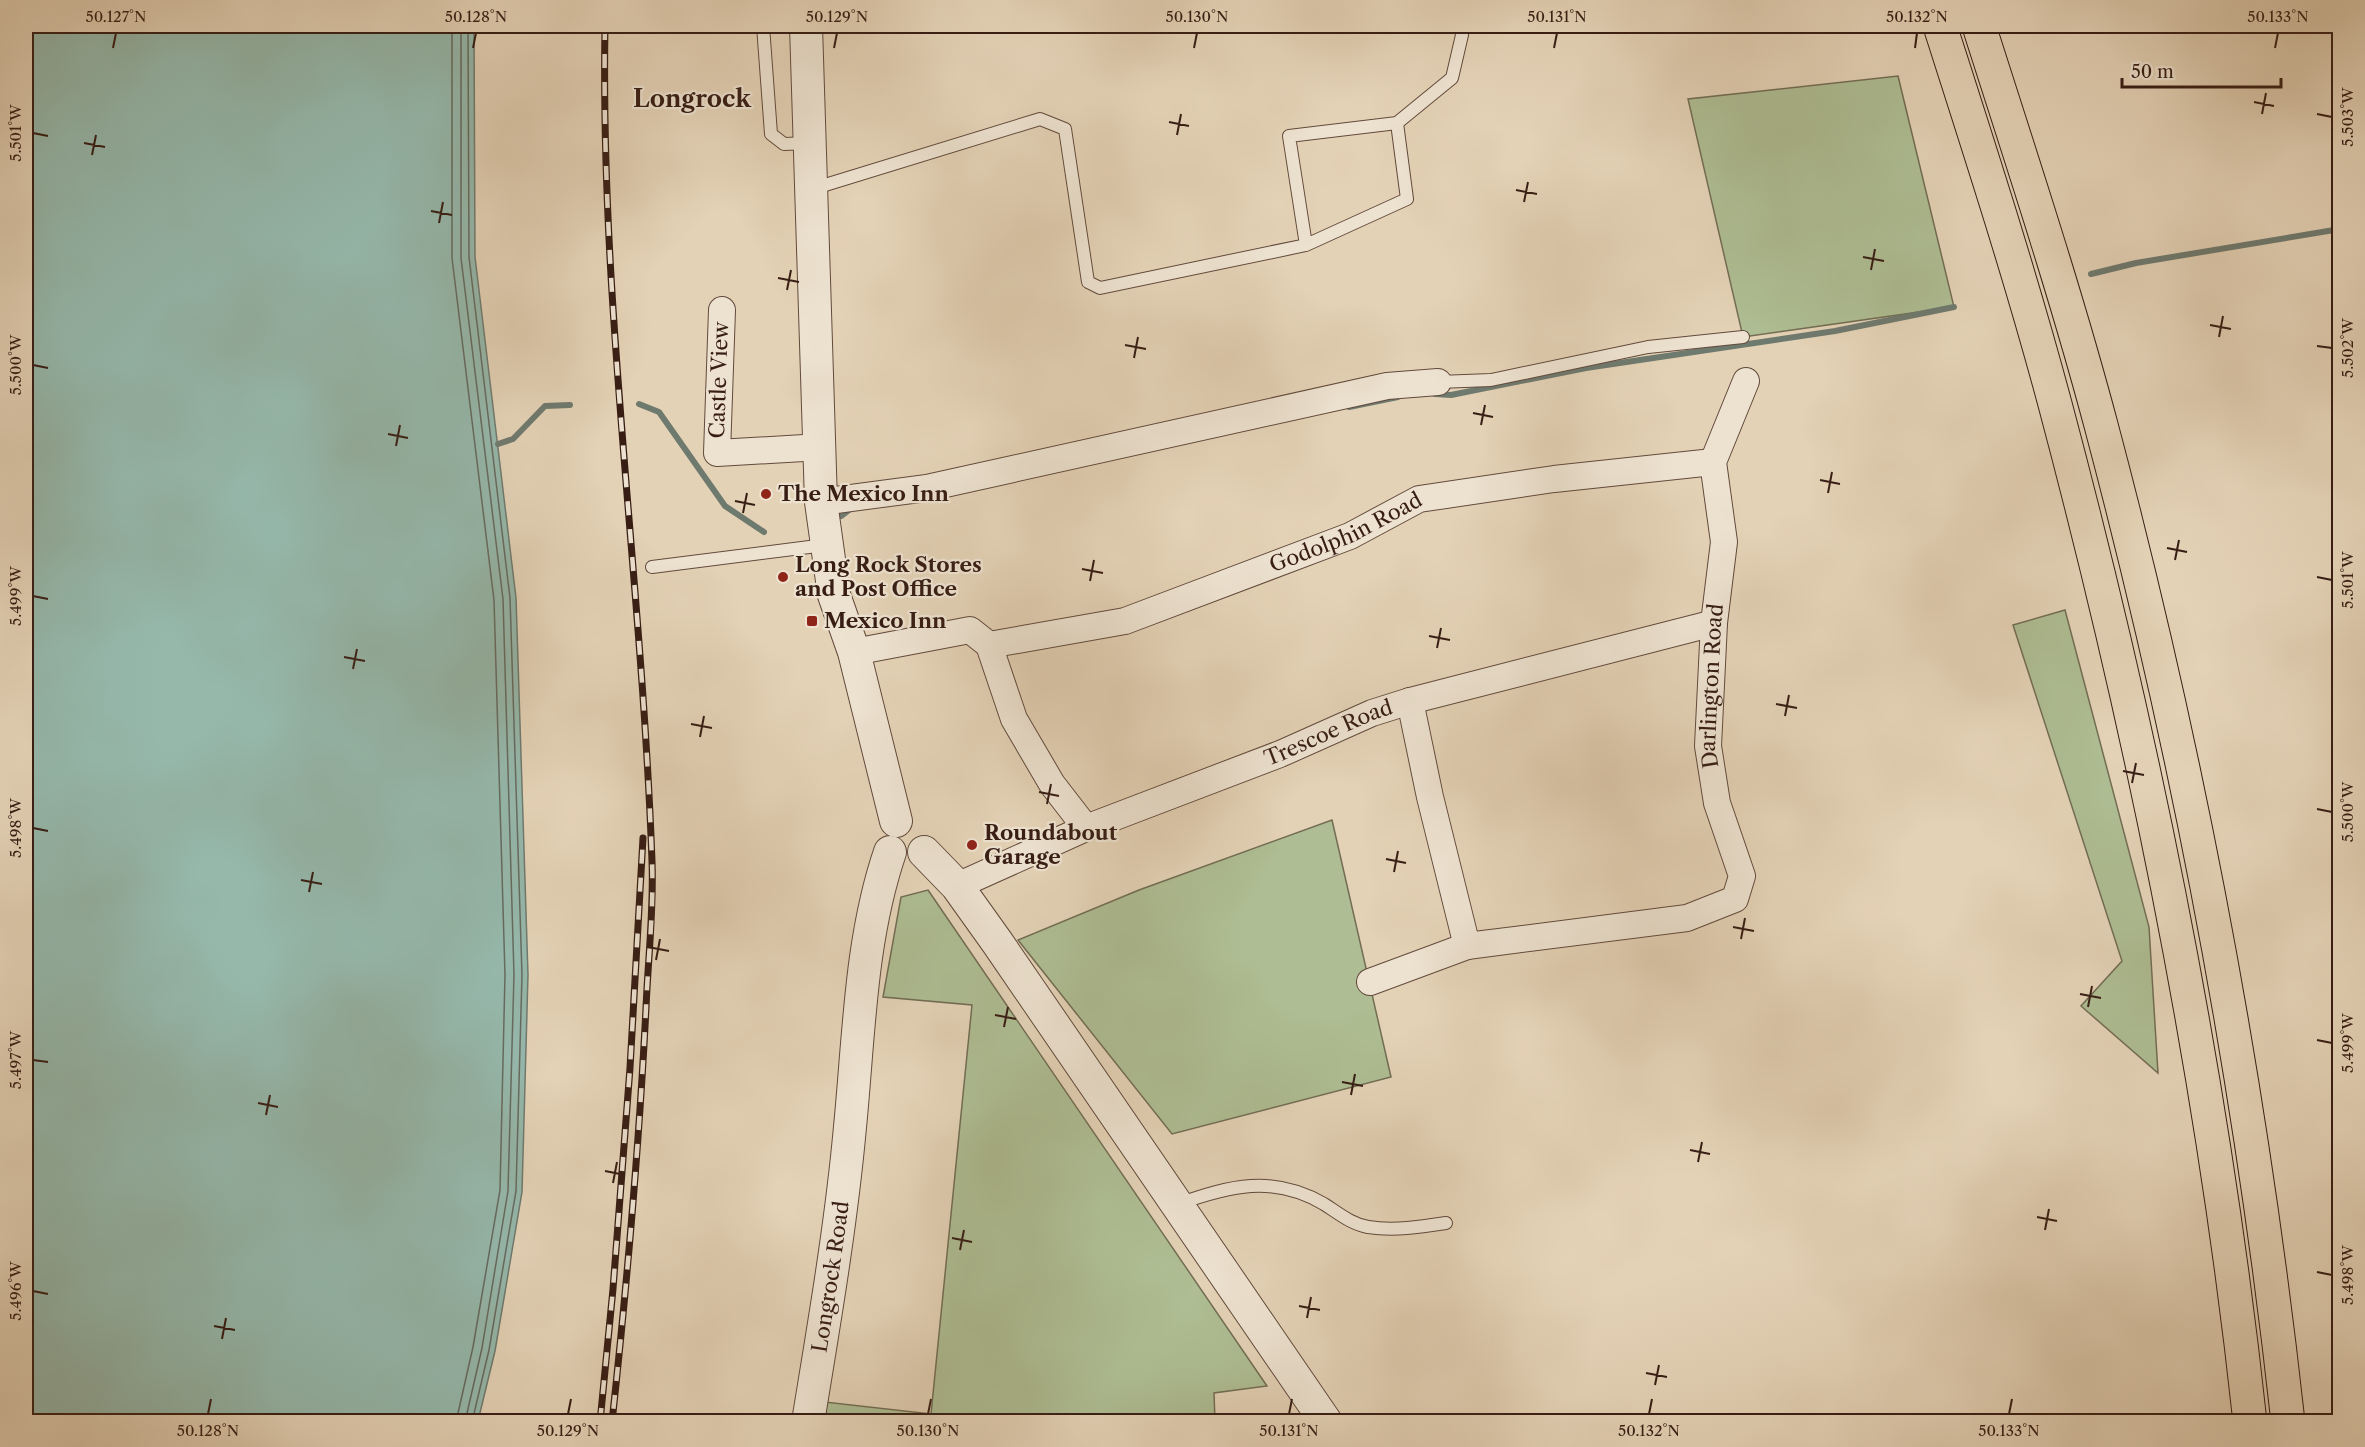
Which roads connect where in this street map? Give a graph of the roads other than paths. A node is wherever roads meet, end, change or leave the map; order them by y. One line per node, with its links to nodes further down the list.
1 (763, 26): 7 (lane)
2 (806, 26): 7 (street)
3 (1460, 26): 6 (lane)
4 (1940, 26): 34 (highway)
5 (1978, 26): 35 (highway)
6 (1397, 123): 9 (lane); 9 (lane)
7 (810, 143): 8 (street)
8 (811, 189): 9 (lane); 14 (street)
9 (1306, 245)
10 (722, 310): 14 (street, Castle View)
11 (1743, 337): 13 (lane)
12 (1746, 381): 15 (street, Darlington Road)
13 (1438, 382): 16 (street)
14 (820, 447): 16 (street)
15 (1713, 462): 19 (street, Darlington Road); 20 (street, Godolphin Road)
16 (821, 502): 17 (street)
17 (825, 545): 18 (lane); 21 (street)
18 (652, 567)
19 (1714, 623): 22 (street, Trescoe Road); 28 (street, Darlington Road)
20 (989, 645): 21 (street); 24 (street)
21 (854, 652): 23 (street)
22 (1410, 701): 24 (street, Trescoe Road); 28 (street)
23 (896, 821): 25 (street); 26 (street)
24 (1086, 828): 27 (street, Trescoe Road)
25 (890, 852): 26 (street); 32 (street, Longrock Road)
26 (924, 852): 27 (street)
27 (957, 886): 30 (street)
28 (1467, 946): 29 (street, Darlington Road)
29 (1370, 982)
30 (1177, 1204): 31 (lane); 33 (street)
31 (1446, 1223)
32 (808, 1422)
33 (1326, 1422)
34 (2250, 1422)
35 (2288, 1422)

